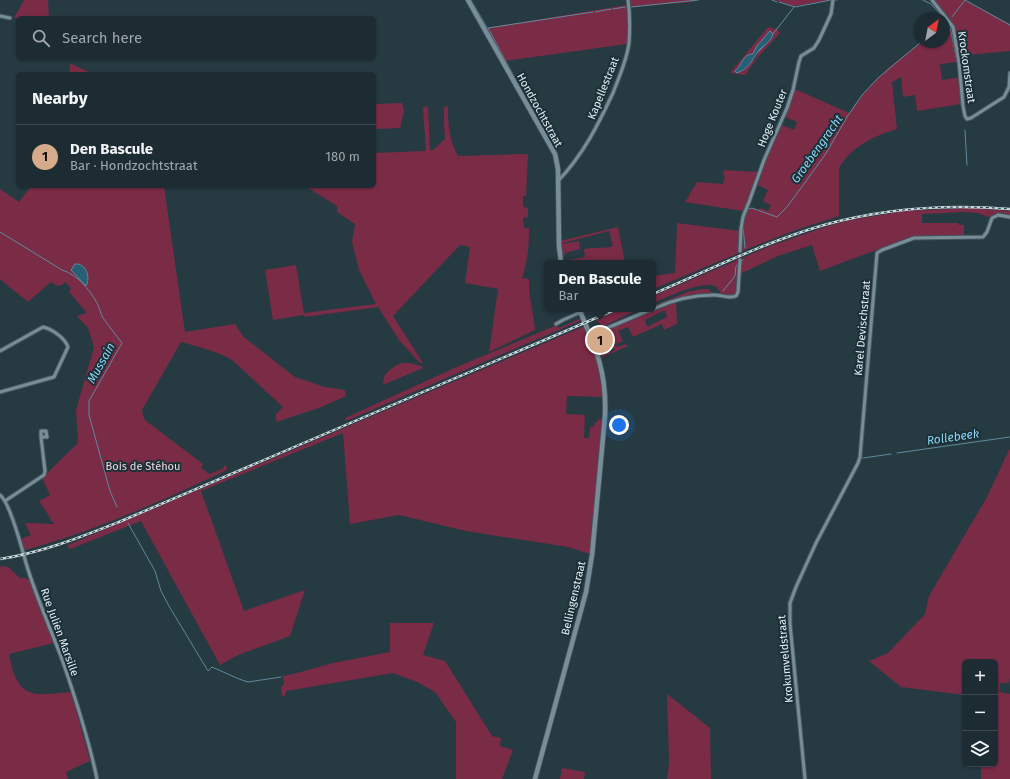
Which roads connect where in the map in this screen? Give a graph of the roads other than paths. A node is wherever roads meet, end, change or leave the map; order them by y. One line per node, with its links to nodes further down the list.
1 (468, 0): 8 (street, Hondzochtstraat)
2 (628, 0): 9 (street, Kapellestraat)
3 (833, 0): 12 (street, Hoge Kouter)
4 (932, 0): 7 (street, Krockomstraat)
5 (0, 16): 6 (street)
6 (10, 18)
7 (1010, 73)
8 (558, 171): 9 (street); 10 (street, Hondzochtstraat)
9 (566, 174): 10 (street, Kapellestraat)
10 (558, 181): 13 (street, Hondzochtstraat)
11 (1010, 216): 26 (street, Karel Devischstraat)
12 (740, 251)
13 (561, 260)
14 (740, 260): 15 (street)
15 (656, 308)
16 (578, 312): 19 (street)
17 (580, 312): 20 (street)
18 (646, 312): 20 (street)
19 (556, 324)
20 (590, 334): 28 (street, Bellingenstraat)
21 (0, 351): 22 (street)
22 (0, 392)
23 (41, 437): 25 (street)
24 (0, 495): 25 (street, Rue Julien Marsille)
25 (5, 501): 27 (street, Rue Julien Marsille)
26 (816, 543): 29 (street, Krokumveldstraat)
27 (97, 779)
28 (536, 779)
29 (805, 779)

